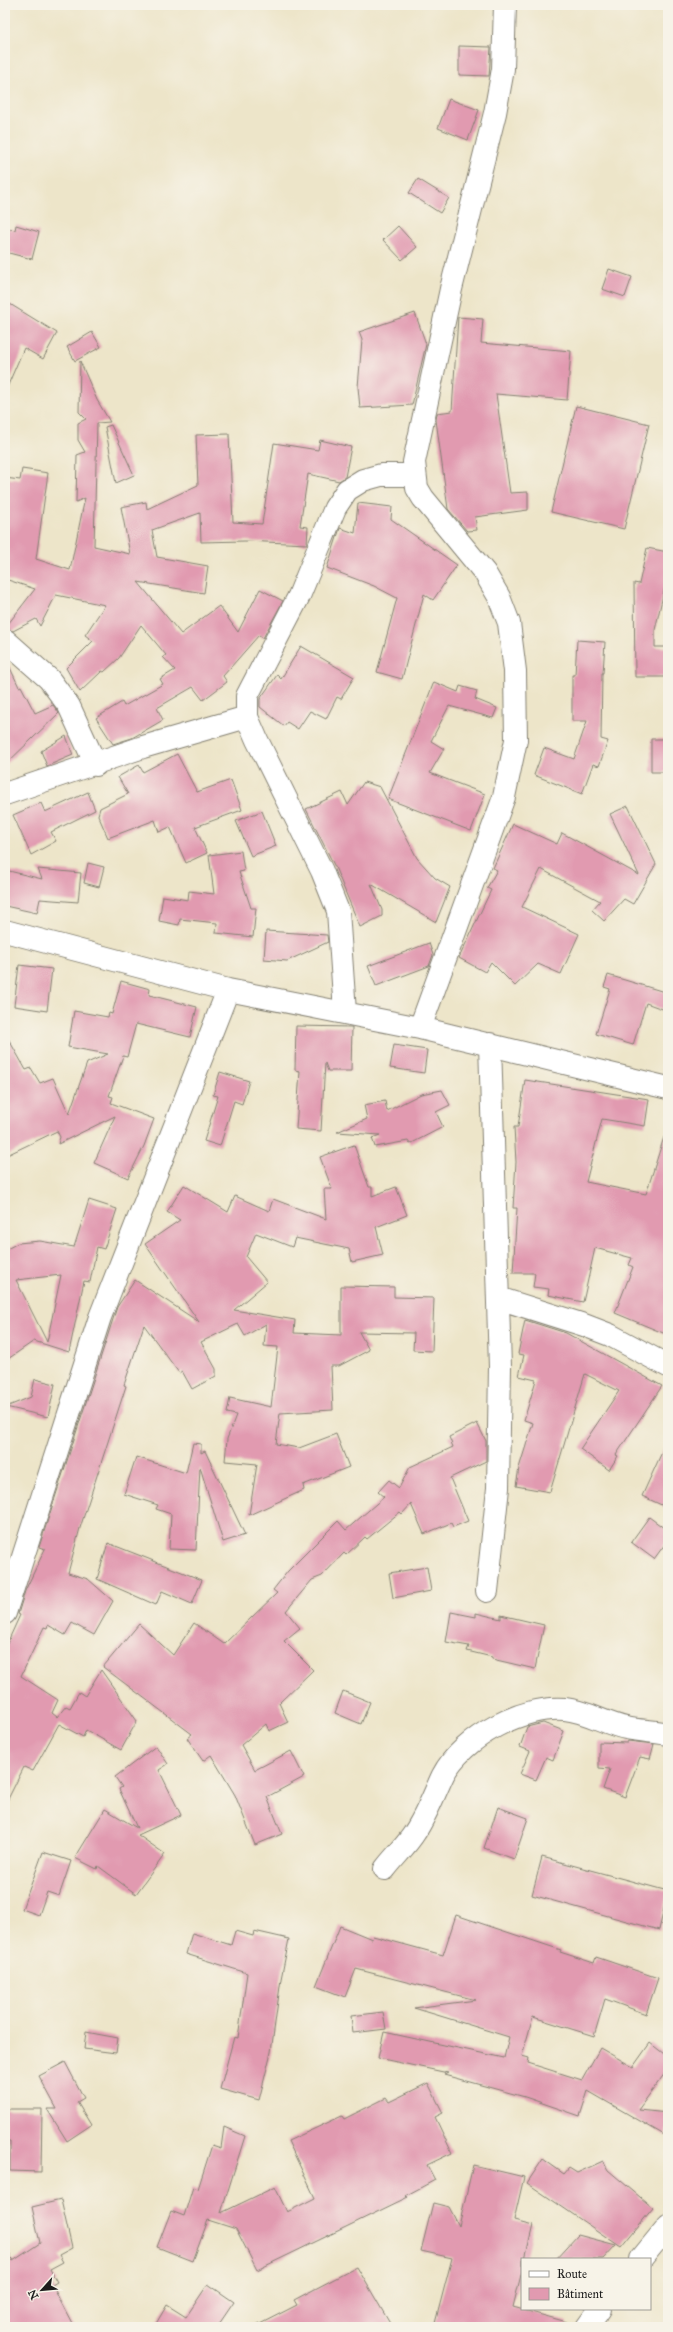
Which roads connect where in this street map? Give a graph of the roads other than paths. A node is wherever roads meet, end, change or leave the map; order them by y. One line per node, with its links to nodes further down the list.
1 (505, 5): 2 (street)
2 (414, 475): 4 (street); 10 (street)
3 (5, 640): 5 (street)
4 (247, 717): 5 (street); 9 (street)
5 (96, 765): 6 (street)
6 (5, 794)
7 (5, 931): 8 (street)
8 (228, 990): 9 (street); 16 (street)
9 (345, 1012): 10 (street)
10 (420, 1028): 11 (street)
11 (490, 1044): 12 (street); 13 (street)
12 (668, 1088)
13 (498, 1298): 14 (street); 15 (street)
14 (668, 1366)
15 (487, 1591)
16 (5, 1614)
17 (668, 1734): 18 (street)
18 (385, 1869)
19 (668, 2226): 20 (street)
20 (642, 2258)

